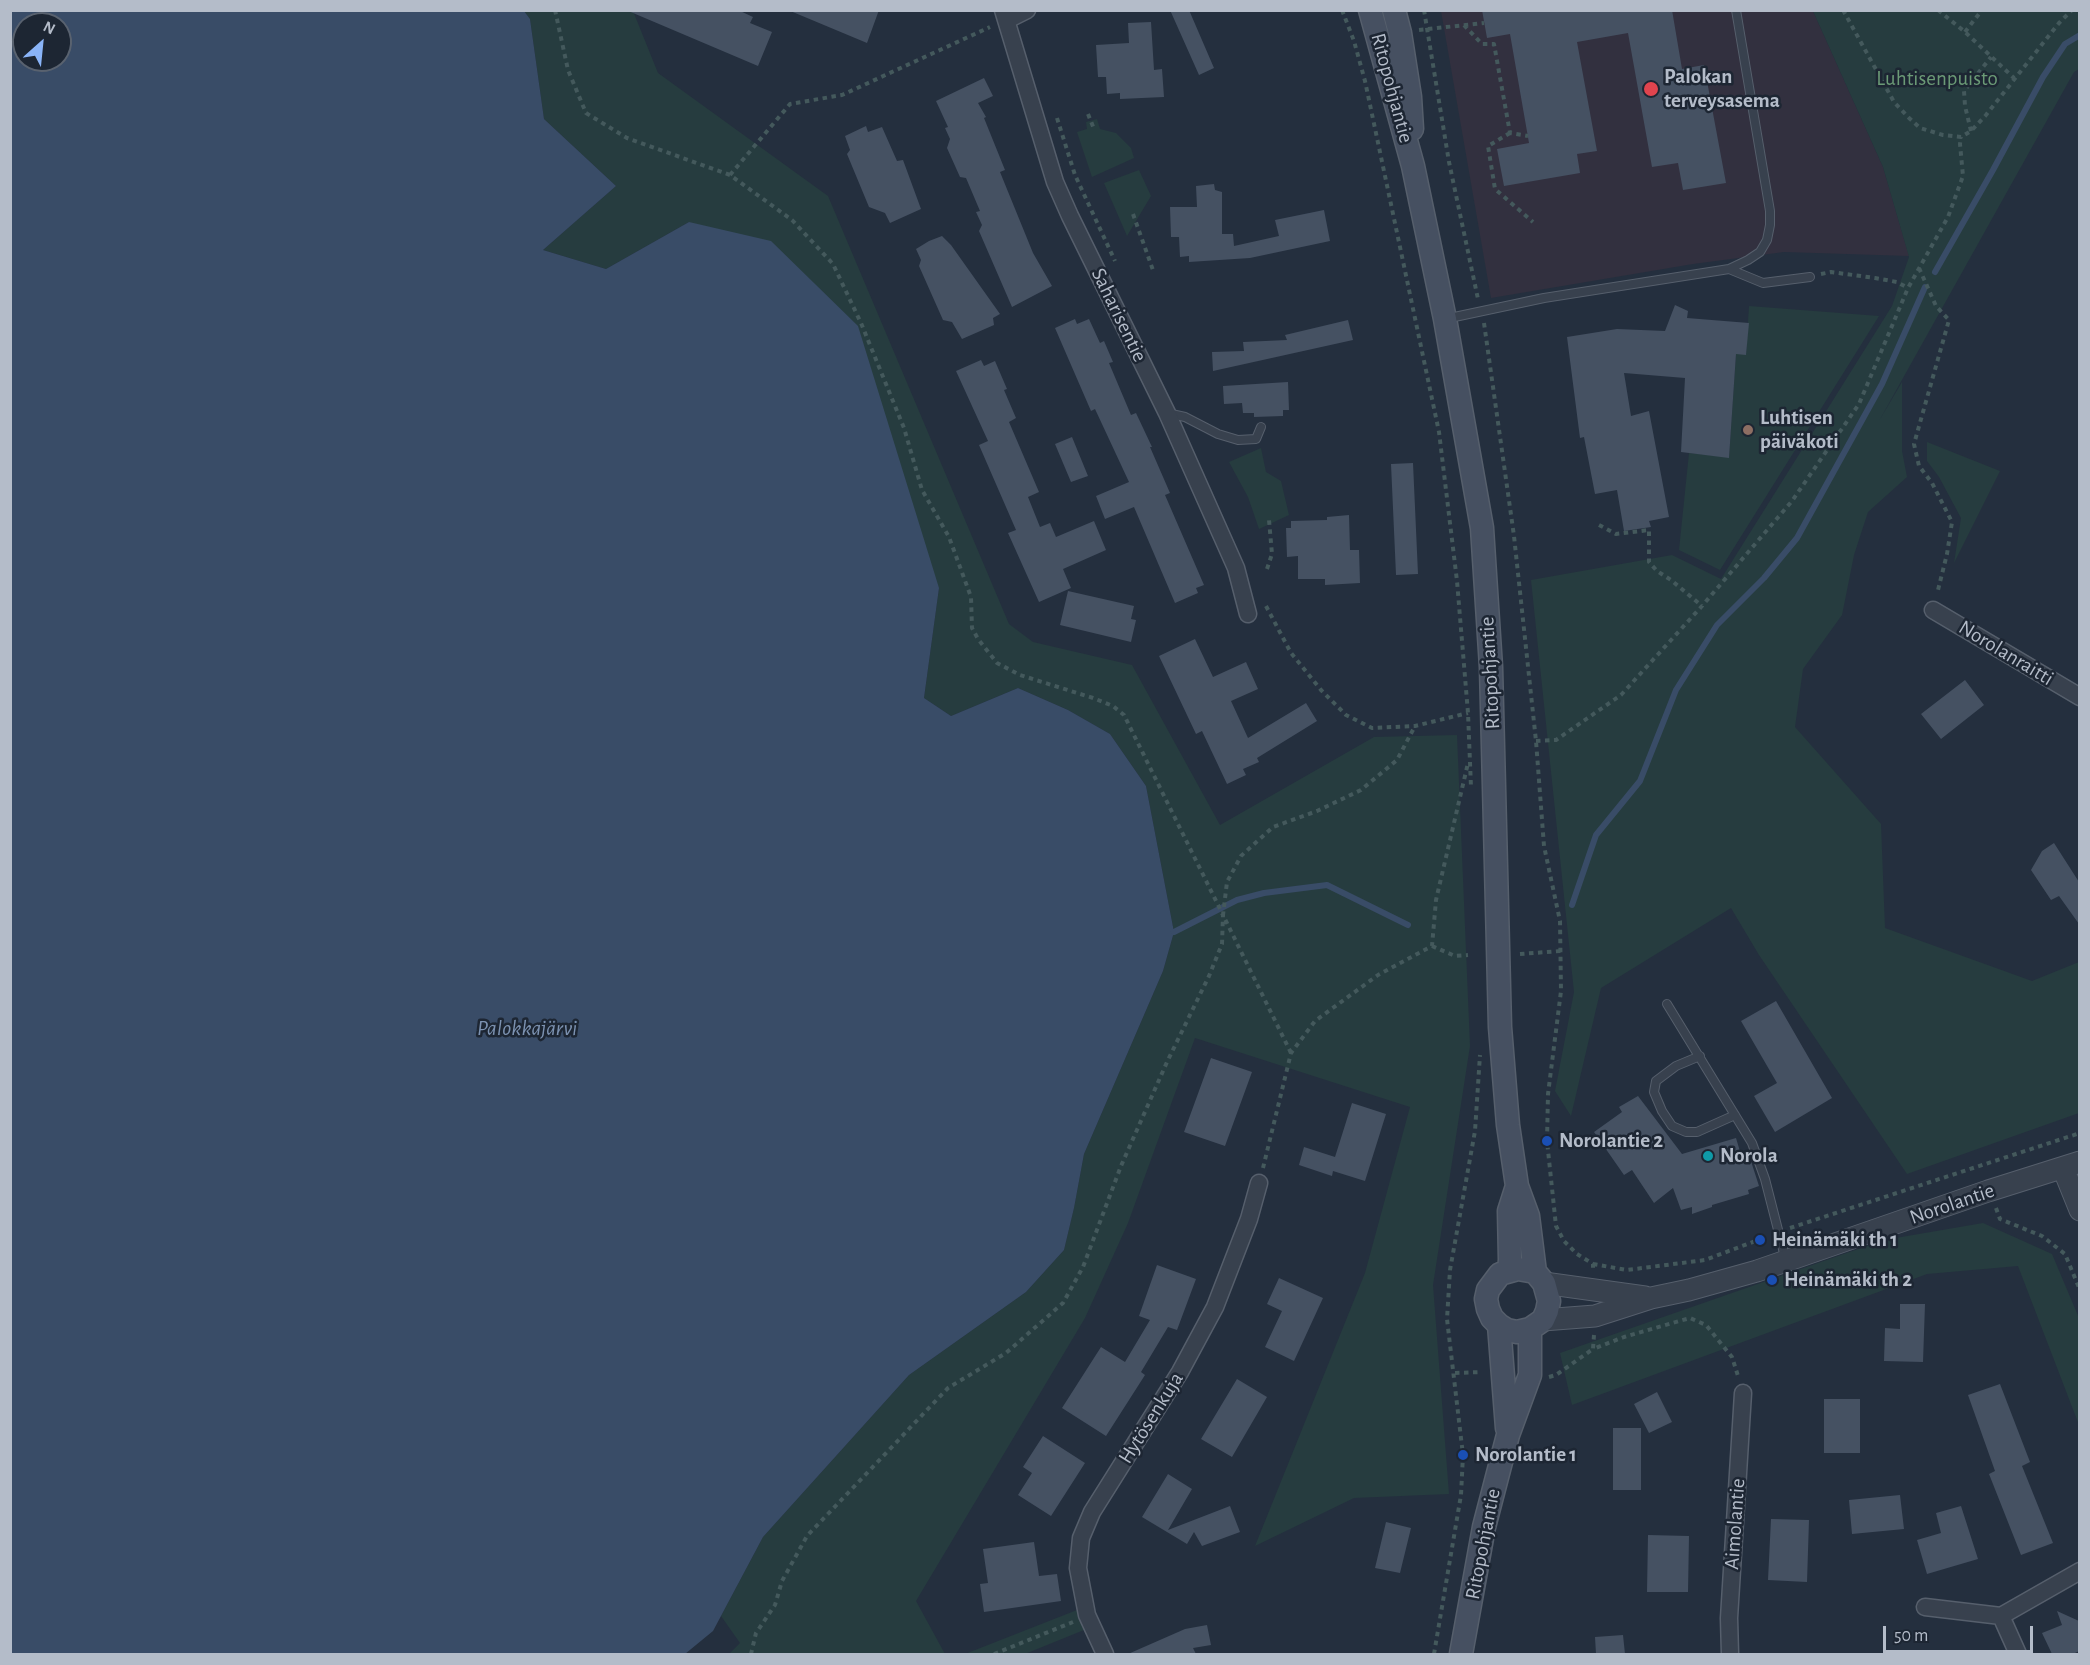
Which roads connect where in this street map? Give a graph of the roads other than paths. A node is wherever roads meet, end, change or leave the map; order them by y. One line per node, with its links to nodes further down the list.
1 (1027, 10): 5 (street)
2 (1370, 10): 6 (main road, Ritopohjantie)
3 (1394, 10): 6 (main road, Ritopohjantie)
4 (1736, 10): 7 (lane)
5 (1005, 15): 10 (street, Saharisentie)
6 (1413, 166): 9 (main road, Ritopohjantie)
7 (1729, 269): 8 (lane); 9 (lane)
8 (1810, 277)
9 (1445, 319): 20 (main road, Ritopohjantie)
10 (1167, 413): 11 (lane); 13 (street, Saharisentie)
11 (1261, 428)
12 (1934, 610): 14 (street, Norolanraitti)
13 (1248, 614)
14 (2079, 697)
15 (1667, 1004): 16 (lane)
16 (1700, 1056): 17 (lane); 17 (lane)
17 (1735, 1115): 22 (lane)
18 (2072, 1165): 21 (street); 22 (street, Norolantie)
19 (1259, 1183): 33 (street, Hytösenkuja)
20 (1517, 1186): 23 (main road, Ritopohjantie); 24 (main road, Ritopohjantie)
21 (2079, 1210)
22 (1786, 1261): 25 (street, Norolantie)
23 (1509, 1270): 24 (main road); 27 (main road)
24 (1539, 1277): 25 (street, Norolantie); 26 (main road)
25 (1651, 1298): 26 (street, Norolantie)
26 (1537, 1324): 27 (main road); 29 (main road, Ritopohjantie)
27 (1499, 1325): 29 (main road, Ritopohjantie)
28 (1743, 1393): 35 (street, Aimolantie)
29 (1508, 1435): 34 (main road, Ritopohjantie)
30 (2079, 1571): 32 (street)
31 (1925, 1607): 32 (street)
32 (2001, 1616): 36 (street)
33 (1105, 1654)
34 (1461, 1654)
35 (1730, 1654)
36 (2018, 1654)

